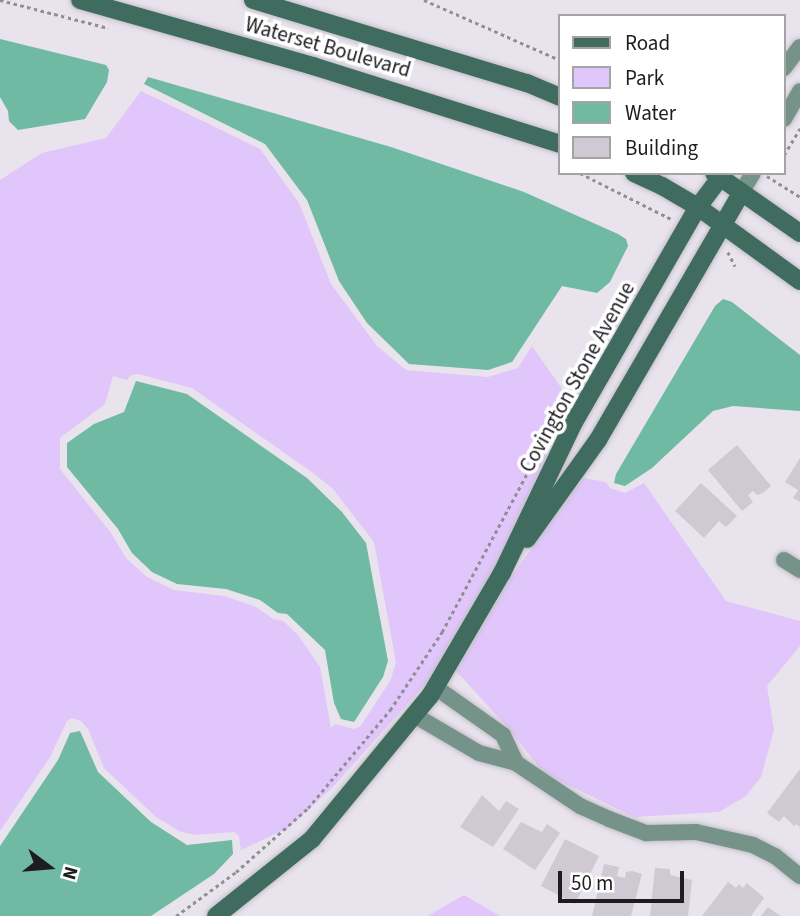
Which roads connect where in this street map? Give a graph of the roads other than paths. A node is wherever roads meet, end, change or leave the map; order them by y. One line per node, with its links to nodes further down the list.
1 (80, 0): 8 (street, Waterset Boulevard)
2 (253, 0): 6 (street, Waterset Boulevard)
3 (800, 47): 4 (street)
4 (786, 65)
5 (800, 91): 7 (street)
6 (558, 96)
7 (786, 115)
8 (558, 143)
9 (638, 175): 13 (street)
10 (719, 175): 12 (street); 13 (street, Covington Stone Avenue)
11 (760, 175): 12 (street)
12 (741, 193): 14 (street, Covington Stone Avenue); 15 (street)
13 (698, 207): 14 (street); 19 (street, Covington Stone Avenue)
14 (722, 226): 16 (street); 19 (street, Covington Stone Avenue)
15 (800, 233)
16 (800, 281)
17 (785, 560): 18 (street)
18 (800, 570)
19 (502, 573): 20 (street, Covington Stone Avenue)
20 (435, 687): 21 (street, Covington Stone Avenue); 22 (street)
21 (414, 715): 22 (street); 24 (street, Covington Stone Avenue)
22 (516, 763): 23 (street)
23 (800, 876)
24 (220, 915)

